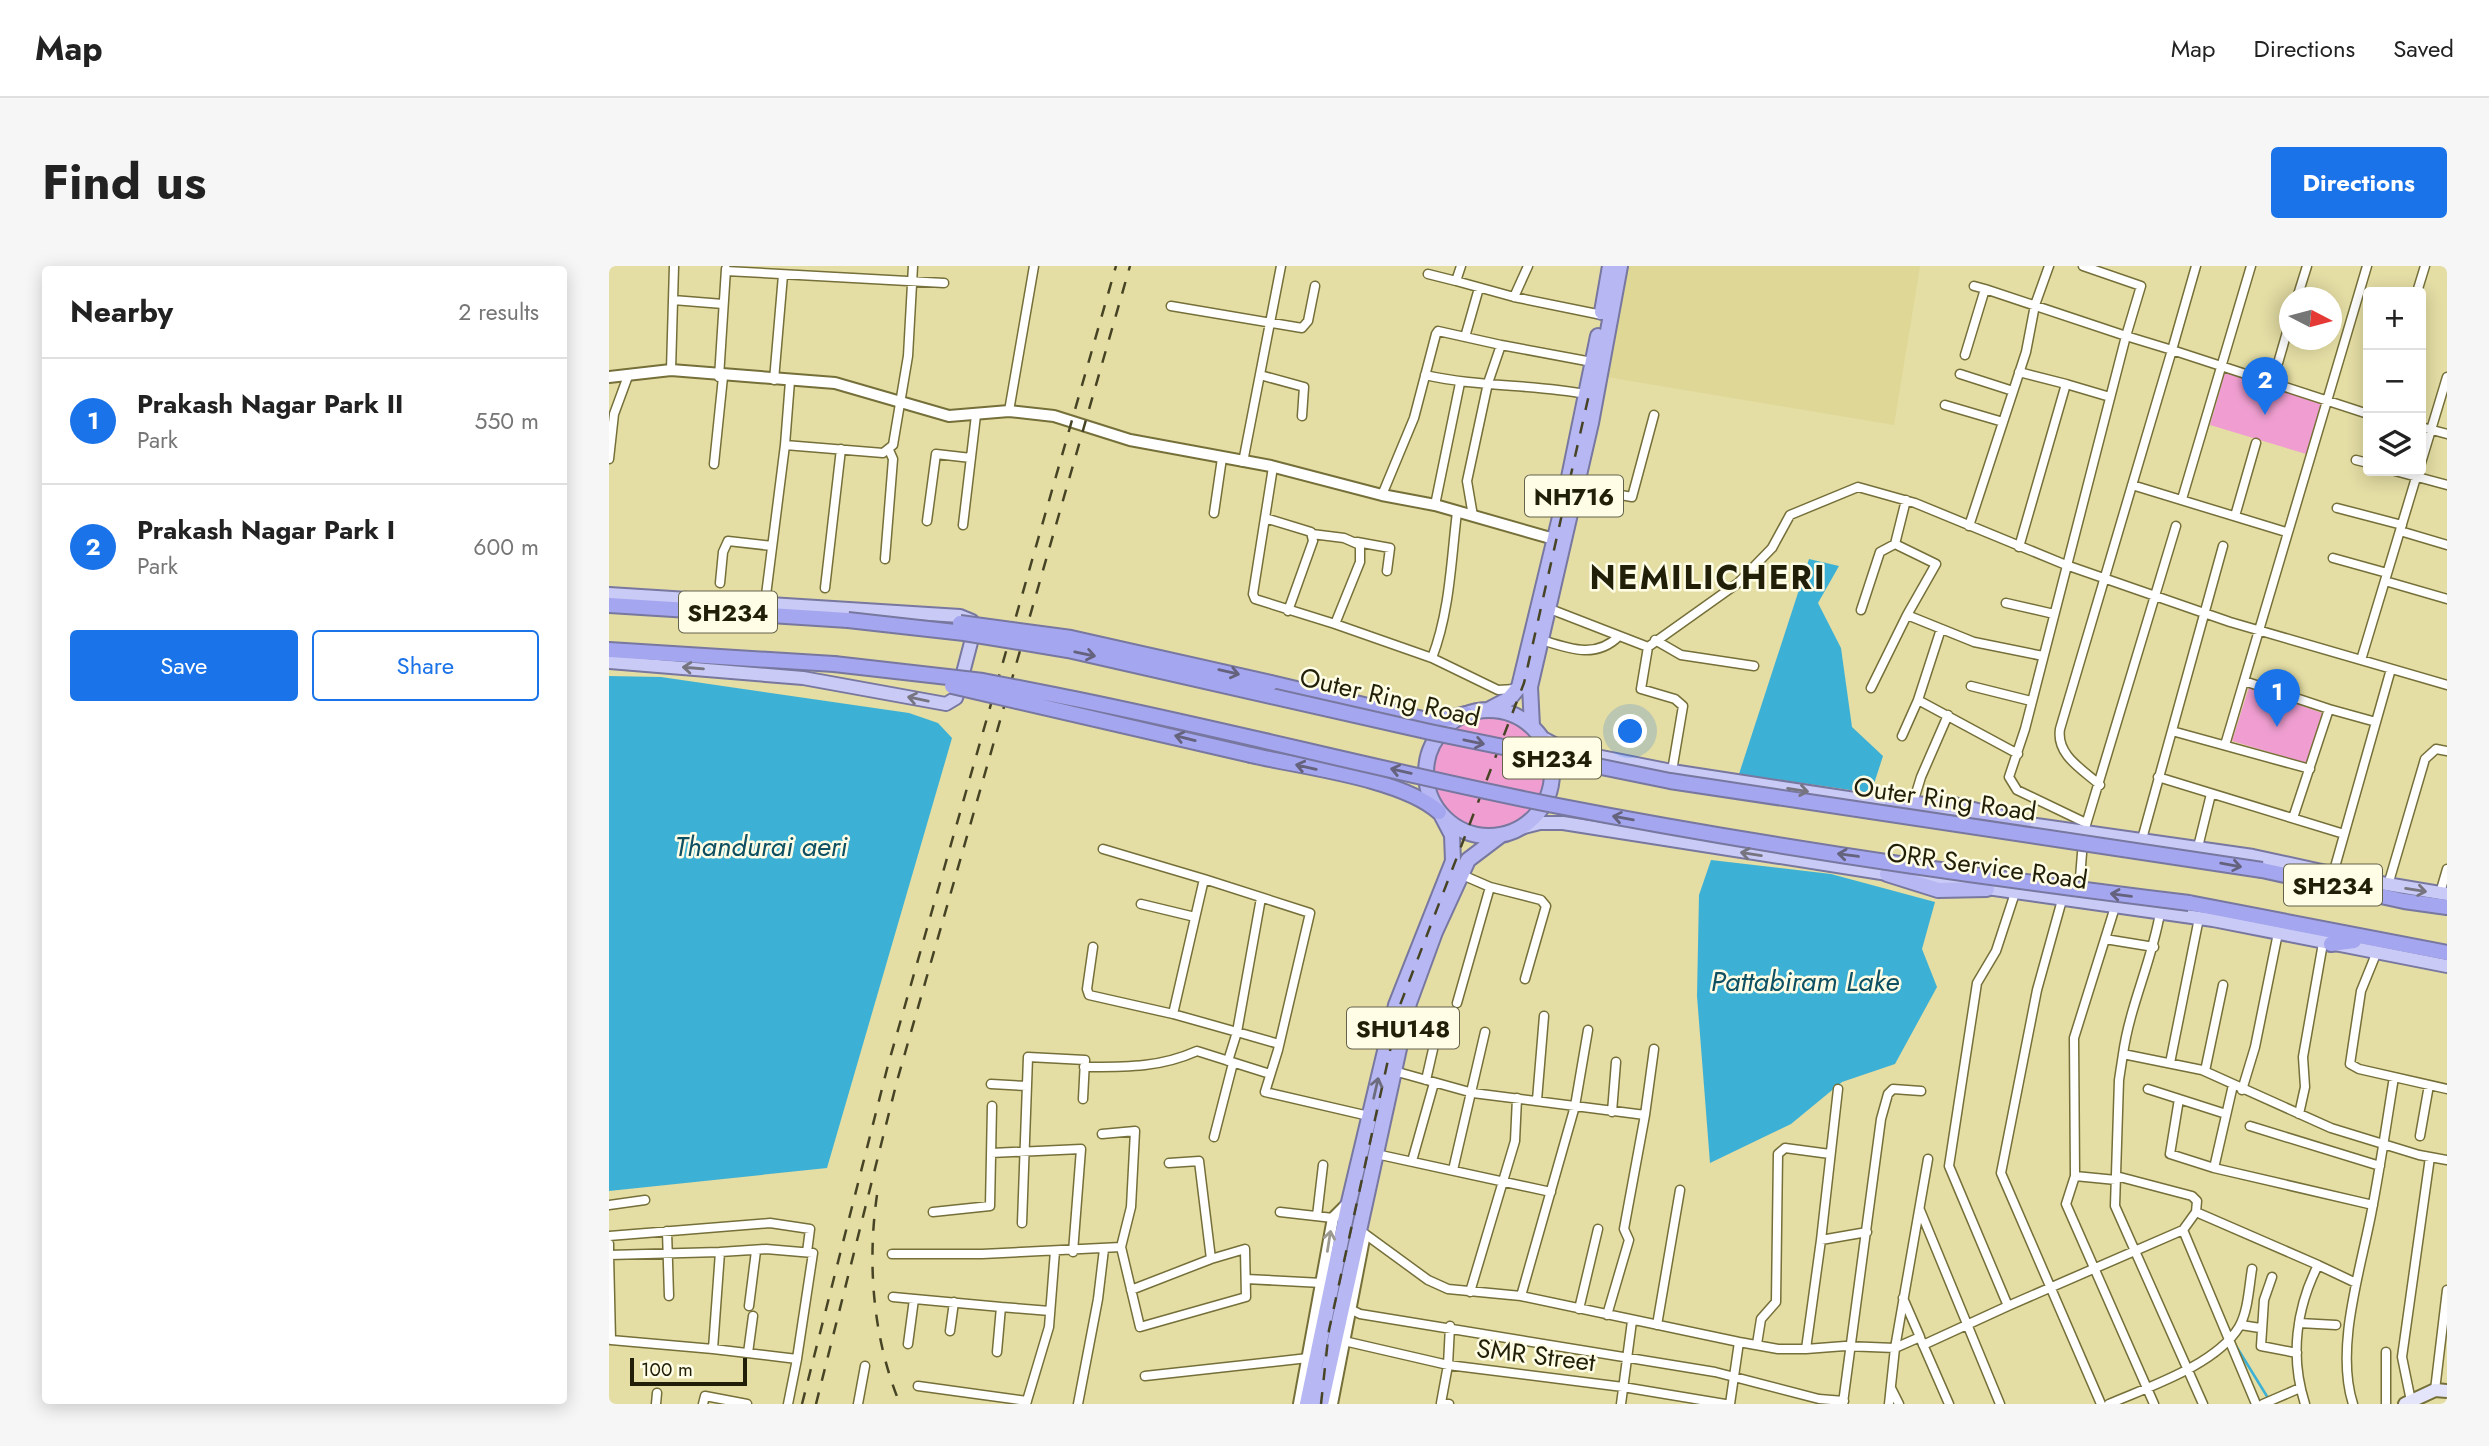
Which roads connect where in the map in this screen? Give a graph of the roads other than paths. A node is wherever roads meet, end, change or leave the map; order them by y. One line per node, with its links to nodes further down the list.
1 (674, 266): 29 (street)
2 (913, 266): 19 (street)
3 (1034, 266): 64 (street)
4 (1280, 266): 34 (street)
5 (1461, 266): 20 (street)
6 (1528, 266): 28 (street)
7 (1610, 266): 33 (highway, NH716)
8 (1620, 266): 90 (highway, NH716)
9 (2049, 266): 31 (street)
10 (2083, 266): 35 (street)
11 (2196, 266): 38 (street)
12 (2251, 266): 42 (street)
13 (2307, 266): 24 (street)
14 (2367, 266): 62 (street)
15 (2425, 266): 25 (street)
16 (726, 269): 18 (street); 30 (street)
17 (1428, 274): 20 (street)
18 (783, 275): 19 (street); 52 (street)
19 (912, 281): 21 (street); 61 (street)
20 (1456, 281): 26 (street)
21 (944, 283)
22 (1315, 286): 34 (street)
23 (1974, 286): 27 (street)
24 (2300, 287)
25 (2419, 287)
26 (1479, 288): 28 (street); 36 (street)
27 (1985, 289): 31 (street); 40 (street)
28 (1514, 297): 33 (street)
29 (673, 300): 30 (street); 43 (street)
30 (723, 304): 50 (street)
31 (2035, 305): 35 (street); 44 (street)
32 (1171, 306): 34 (street)
33 (1602, 314): 41 (highway, NH716)
34 (1270, 324): 46 (street)
35 (2126, 336): 38 (street); 60 (street)
36 (1465, 337): 37 (street); 47 (street)
37 (1501, 345): 41 (street); 55 (street)
38 (2172, 350): 42 (street); 88 (street)
39 (2282, 350): 57 (street)
40 (1965, 355)
41 (1592, 362): 59 (highway, NH716)
42 (2221, 367): 57 (street); 92 (street)
43 (671, 370): 48 (street); 50 (street)
44 (2019, 372): 56 (street); 58 (street)
45 (1960, 374): 58 (street)
46 (1260, 375): 68 (street); 82 (street)
47 (1425, 375): 54 (street); 91 (street)
48 (628, 376): 49 (street); 80 (street)
49 (609, 377)
50 (721, 377): 52 (street); 84 (street)
51 (2447, 377): 71 (street)
52 (774, 380): 53 (street)
53 (790, 381): 61 (street); 74 (street)
54 (1460, 383): 55 (street); 94 (street)
55 (1487, 383): 59 (street); 98 (street)
56 (2066, 384): 60 (street); 114 (street)
57 (2272, 384): 62 (street)
58 (2013, 391): 69 (street)
59 (1586, 394): 108 (highway, NH716)
60 (2110, 397): 117 (street)
61 (900, 402): 66 (street); 77 (street)
62 (2325, 402): 65 (street); 106 (street)
63 (1945, 405): 69 (street)
64 (1009, 411): 66 (street); 79 (street)
65 (2364, 413)
66 (976, 415): 78 (street)
67 (1654, 415): 90 (street)
68 (1302, 416)
69 (2003, 422): 103 (street)
70 (2426, 429): 71 (street)
71 (2431, 430): 72 (street); 75 (street)
72 (2447, 434)
73 (2256, 443): 99 (street)
74 (785, 445): 76 (street); 111 (street)
75 (2426, 446)
76 (841, 449): 77 (street); 122 (street)
77 (889, 450): 116 (street)
78 (971, 458): 101 (street); 102 (street)
79 (1221, 458): 82 (street); 97 (street)
80 (609, 459)
81 (2356, 460): 83 (street)
82 (1243, 461): 85 (street)
83 (2363, 462)
84 (714, 464)
85 (1273, 467): 91 (street); 100 (street)
86 (2417, 476): 105 (street)
87 (2423, 476): 89 (street)
88 (2132, 485): 92 (street); 120 (street)
89 (2447, 485)
90 (1576, 487): 108 (highway, NH716)
91 (1382, 495): 94 (street)
92 (2182, 499): 99 (street)
93 (1906, 500): 103 (street); 110 (street); 141 (street)
94 (1435, 505): 96 (street)
95 (2337, 508): 105 (street)
96 (1457, 512): 98 (street); 144 (street)
97 (1214, 513)
98 (1473, 516): 108 (street)
99 (2235, 516): 106 (street)
100 (1265, 518): 107 (street); 131 (street)
101 (927, 521)
102 (963, 525)
103 (1969, 526): 114 (street)
104 (2176, 526): 124 (street)
105 (2401, 528): 112 (street); 119 (street)
106 (2286, 531): 138 (street)
107 (1312, 534): 109 (street); 131 (street)
108 (1560, 541): 129 (highway, NH716); 153 (highway, NH716)
109 (1357, 542): 118 (street); 136 (street)
110 (1895, 544): 130 (street); 134 (street)
111 (772, 545): 121 (street); 126 (street)
112 (2447, 545)
113 (2223, 546): 132 (street)
114 (2019, 547): 117 (street)
115 (2333, 558): 119 (street)
116 (885, 559)
117 (2066, 565): 120 (street); 133 (street)
118 (1387, 571)
119 (2386, 577): 125 (street); 145 (street)
120 (2104, 579): 124 (street); 171 (street)
121 (720, 583)
122 (825, 588)
123 (609, 594): 126 (main road)
124 (2154, 596): 132 (street); 171 (street)
125 (2447, 599)
126 (765, 603): 146 (main road, one-way to 146)
127 (2006, 603): 133 (street)
128 (609, 605): 135 (highway, Outer Ring Road / SH234, bridge)
129 (1550, 610): 139 (street); 140 (highway, NH716)
130 (1861, 610)
131 (1288, 611): 136 (street)
132 (2204, 613): 138 (street); 163 (street)
133 (2054, 614): 143 (street)
134 (1907, 615): 137 (street); 154 (street)
135 (871, 622): 159 (highway, one-way to 159, bridge); 195 (highway, Outer Ring Road / SH234, one-way to 195, bridge)
136 (1335, 624): 144 (street)
137 (1941, 629): 143 (street); 155 (street)
138 (2259, 630): 145 (street); 150 (street)
139 (1619, 636): 140 (street); 141 (street)
140 (1542, 640): 162 (highway, NH716)
141 (1651, 644): 148 (street); 169 (street)
142 (609, 650): 147 (highway, SH234)
143 (2043, 656): 156 (street)
144 (1432, 658): 153 (street)
145 (2361, 660): 149 (street)
146 (609, 662)
147 (843, 665): 175 (highway, one-way to 147, bridge); 207 (highway, SH234, one-way to 147, bridge)
148 (1753, 666)
149 (2391, 669): 151 (street); 161 (street)
150 (2244, 681): 158 (street); 165 (street)
151 (2447, 685)
152 (1971, 686): 156 (street)
153 (1519, 687): 157 (highway)
154 (1871, 688)
155 (1917, 700): 160 (street); 164 (street)
156 (2031, 701): 167 (street)
157 (1490, 709): 159 (highway); 162 (highway)
158 (2329, 709): 161 (street); 168 (street)
159 (1466, 714): 175 (highway)
160 (1948, 715): 167 (street); 173 (street)
161 (2376, 722): 180 (street)
162 (1536, 731): 169 (main road, ORR Service Road); 178 (highway, NH716)
163 (2172, 731): 165 (street); 170 (street)
164 (1902, 736)
165 (2225, 746): 168 (street)
166 (2447, 751): 190 (street)
167 (2018, 754): 179 (street)
168 (2310, 769): 176 (street)
169 (1672, 771): 174 (main road, ORR Service Road, one-way to 174)
170 (2158, 777): 172 (street); 182 (street)
171 (2100, 785): 179 (street)
172 (2211, 794): 176 (street); 183 (street)
173 (1913, 803): 174 (highway); 177 (highway)
174 (1892, 804): 177 (main road, ORR Service Road)
175 (1440, 814): 181 (highway, NH716); 255 (highway, SHU148, one-way to 175)
176 (2293, 818): 180 (street)
177 (2024, 823): 179 (main road, ORR Service Road)
178 (1520, 828): 181 (highway, NH716); 187 (main road, ORR Service Road, one-way to 178)
179 (2085, 828): 182 (main road, ORR Service Road); 198 (street)
180 (2344, 834): 188 (street)
181 (1501, 835): 186 (highway, SHU148)
182 (2142, 839): 183 (main road, ORR Service Road)
183 (2198, 847): 188 (main road, ORR Service Road)
184 (1103, 849): 189 (street)
185 (2447, 869): 194 (street)
186 (1460, 874): 191 (street); 230 (highway, SHU148)
187 (1888, 874): 192 (highway)
188 (2333, 874): 190 (main road, ORR Service Road); 195 (highway)
189 (1204, 879): 196 (street); 203 (street)
190 (2388, 885): 194 (main road, ORR Service Road, one-way to 194)
191 (1490, 887): 214 (street); 216 (street)
192 (1987, 889): 193 (main road, ORR Service Road)
193 (2015, 893): 197 (main road, ORR Service Road); 330 (street)
194 (2444, 893)
195 (2372, 894): 201 (highway, Outer Ring Road / SH234)
196 (1261, 898): 221 (street); 223 (street)
197 (2062, 900): 198 (main road, ORR Service Road); 318 (street)
198 (2078, 902): 200 (main road, ORR Service Road)
199 (1141, 905): 203 (street)
200 (2115, 907): 202 (main road, ORR Service Road); 206 (street)
201 (2447, 907)
202 (2160, 913): 204 (main road, ORR Service Road); 210 (street)
203 (1195, 917): 217 (street)
204 (2199, 918): 205 (main road, ORR Service Road); 228 (street)
205 (2278, 933): 208 (main road, ORR Service Road); 242 (street)
206 (2105, 939): 210 (street); 274 (street)
207 (2366, 939): 208 (highway); 211 (highway, SH234)
208 (2327, 943): 212 (main road, ORR Service Road); 253 (street)
209 (1093, 947): 217 (street)
210 (2154, 947): 225 (street)
211 (2447, 953)
212 (2376, 954): 213 (main road, ORR Service Road); 233 (street)
213 (2447, 966)
214 (1525, 979)
215 (2223, 985): 231 (street)
216 (1457, 1003)
217 (1174, 1014): 221 (street)
218 (1544, 1016): 248 (street)
219 (1439, 1023): 234 (street)
220 (1588, 1030): 250 (street)
221 (1237, 1031): 223 (street); 226 (street)
222 (1485, 1032): 244 (street)
223 (1279, 1044): 232 (street)
224 (1654, 1049): 254 (street)
225 (2123, 1054): 228 (street); 275 (street)
226 (1230, 1062): 229 (street); 232 (street); 259 (street)
227 (1616, 1062): 251 (street)
228 (2171, 1063): 231 (street)
229 (1084, 1067): 237 (street); 246 (street)
230 (1394, 1071): 234 (street); 255 (highway, SHU148)
231 (2205, 1071): 238 (street)
232 (1270, 1074): 255 (street)
233 (2394, 1077): 236 (street); 260 (street)
234 (1430, 1081): 244 (street); 268 (street)
235 (991, 1084): 237 (street)
236 (2429, 1085): 239 (street); 258 (street)
237 (1027, 1086): 261 (street)
238 (2233, 1086): 242 (street); 252 (street)
239 (2447, 1088)
240 (1838, 1089): 264 (street)
241 (2148, 1089): 247 (street)
242 (2242, 1090): 253 (street)
243 (1921, 1091): 294 (street)
244 (1473, 1093): 245 (street); 273 (street)
245 (1517, 1098): 248 (street); 276 (street)
246 (1083, 1099)
247 (2179, 1099): 252 (street); 272 (street)
248 (1537, 1100): 250 (street)
249 (992, 1106): 262 (street)
250 (1575, 1106): 251 (street); 278 (street)
251 (1612, 1112): 254 (street)
252 (2226, 1114): 272 (street)
253 (2299, 1114): 260 (street)
254 (1645, 1115): 334 (street)
255 (1377, 1117): 263 (highway, SHU148); 280 (highway, SHU148)
256 (2251, 1126): 271 (street)
257 (1103, 1134): 299 (street)
258 (2420, 1136)
259 (1214, 1137)
260 (2383, 1144): 265 (street); 271 (street)
261 (1024, 1151): 262 (street); 290 (street); 306 (street)
262 (991, 1153): 285 (street)
263 (1376, 1154): 268 (street); 282 (highway, SHU148)
264 (1831, 1154): 297 (street); 351 (street)
265 (2430, 1157): 267 (street); 378 (street)
266 (1928, 1159): 284 (street)
267 (2447, 1160)
268 (1412, 1161): 273 (street)
269 (1170, 1163): 310 (street)
270 (1323, 1165): 288 (street)
271 (2379, 1166): 283 (street)
272 (2214, 1168): 283 (street)
273 (1453, 1170): 276 (street)
274 (2075, 1176): 275 (street); 312 (street)
275 (2116, 1178): 287 (street); 303 (street)
276 (1504, 1182): 278 (street); 321 (street)
277 (1680, 1190): 339 (street)
278 (1551, 1192): 323 (street)
279 (645, 1200): 281 (street)
280 (1349, 1202): 289 (street); 386 (highway, SHU148)
281 (609, 1205)
282 (1366, 1205): 295 (street); 387 (highway, SHU148)
283 (2373, 1205): 317 (street)
284 (1919, 1209): 325 (street); 338 (street)
285 (933, 1212)
286 (1280, 1212): 288 (street)
287 (2196, 1212): 292 (street); 311 (street)
288 (1317, 1216): 289 (street)
289 (1333, 1218): 316 (street, one-way to 289)
290 (1022, 1223)
291 (1598, 1229): 332 (street)
292 (2183, 1230): 303 (street); 348 (street)
293 (667, 1231): 296 (street); 305 (street); 307 (street)
294 (1867, 1233): 297 (street); 352 (street)
295 (1365, 1234): 321 (street); 331 (street)
296 (609, 1236)
297 (1821, 1240): 355 (street)
298 (609, 1244): 309 (street)
299 (1121, 1247): 300 (street); 319 (street)
300 (1104, 1249): 306 (street); 384 (street)
301 (756, 1251): 304 (street); 305 (street); 328 (street)
302 (1055, 1251): 306 (street); 308 (street); 333 (street)
303 (2135, 1251): 312 (street); 365 (street)
304 (720, 1252): 307 (street); 354 (street)
305 (807, 1252): 361 (street)
306 (1073, 1252)
307 (669, 1253): 309 (street); 322 (street)
308 (893, 1254)
309 (609, 1255): 345 (street)
310 (1211, 1259): 315 (street); 319 (street)
311 (2318, 1265): 317 (street); 337 (street)
312 (2095, 1268): 318 (street); 371 (street)
313 (2252, 1269): 340 (street)
314 (2272, 1276): 343 (street)
315 (1246, 1279): 316 (street); 319 (street)
316 (1322, 1283): 360 (street)
317 (2357, 1283): 402 (street)
318 (2050, 1287): 330 (street); 396 (street)
319 (1131, 1290)
320 (2447, 1290): 373 (street)
321 (1470, 1292): 323 (street)
322 (669, 1296)
323 (1521, 1296): 332 (street)
324 (893, 1297): 326 (street)
325 (1903, 1298): 347 (street); 353 (street)
326 (915, 1299): 327 (street); 350 (street)
327 (954, 1302): 329 (street); 344 (street)
328 (749, 1306)
329 (1001, 1307): 333 (street); 356 (street)
330 (2008, 1307): 338 (street)
331 (1350, 1309): 342 (street); 346 (street)
332 (1579, 1309): 334 (street)
333 (1050, 1311): 375 (street)
334 (1607, 1315): 336 (street)
335 (753, 1316): 358 (street)
336 (1632, 1321): 339 (street); 362 (street)
337 (2299, 1323): 341 (street); 359 (street)
338 (1967, 1324): 347 (street); 395 (street)
339 (1657, 1325): 349 (street)
340 (2241, 1325): 343 (street); 348 (street)
341 (2336, 1325)
342 (1450, 1326): 362 (street); 363 (street)
343 (2260, 1328): 359 (street)
344 (950, 1331)
345 (610, 1340): 354 (street)
346 (1344, 1341): 363 (street, SMR Street); 388 (street)
347 (1921, 1341): 353 (street); 394 (street)
348 (2228, 1341): 365 (street); 400 (street)
349 (1739, 1342): 351 (street); 367 (street)
350 (908, 1344)
351 (1757, 1344): 355 (street)
352 (1851, 1346): 353 (street); 355 (street); 376 (street)
353 (1895, 1348): 370 (street)
354 (713, 1349): 358 (street)
355 (1806, 1349)
356 (997, 1352)
357 (2386, 1352): 403 (street)
358 (748, 1353): 361 (street)
359 (2297, 1353): 372 (street)
360 (1308, 1358): 366 (street); 385 (street)
361 (797, 1359): 382 (street)
362 (1627, 1359): 367 (street); 369 (street)
363 (1448, 1365): 369 (street, SMR Street); 389 (street)
364 (865, 1366): 383 (street)
365 (2188, 1369): 371 (street); 399 (street)
366 (1145, 1376)
367 (1734, 1377): 376 (street); 391 (street)
368 (918, 1386): 375 (street)
369 (1623, 1387): 390 (street); 391 (street, SMR Street)
370 (1891, 1387): 392 (street); 393 (street)
371 (2147, 1387): 397 (street); 398 (street)
372 (2300, 1388): 377 (street); 401 (street)
373 (2441, 1391): 378 (main road)
374 (657, 1393): 379 (street)
375 (1027, 1402)
376 (1843, 1402)
377 (2266, 1403)
378 (2408, 1403)
379 (656, 1404)
380 (703, 1404): 381 (street)
381 (747, 1404)
382 (788, 1404)
383 (857, 1404)
384 (1078, 1404)
385 (1299, 1404)
386 (1307, 1404)
387 (1321, 1404)
388 (1332, 1404)
389 (1444, 1404)
390 (1621, 1404)
391 (1727, 1404)
392 (1889, 1404)
393 (1899, 1404)
394 (1949, 1404)
395 (2000, 1404)
396 (2101, 1404)
397 (2109, 1404)
398 (2154, 1404)
399 (2203, 1404)
400 (2256, 1404)
401 (2305, 1404)
402 (2353, 1404)
403 (2386, 1404)

